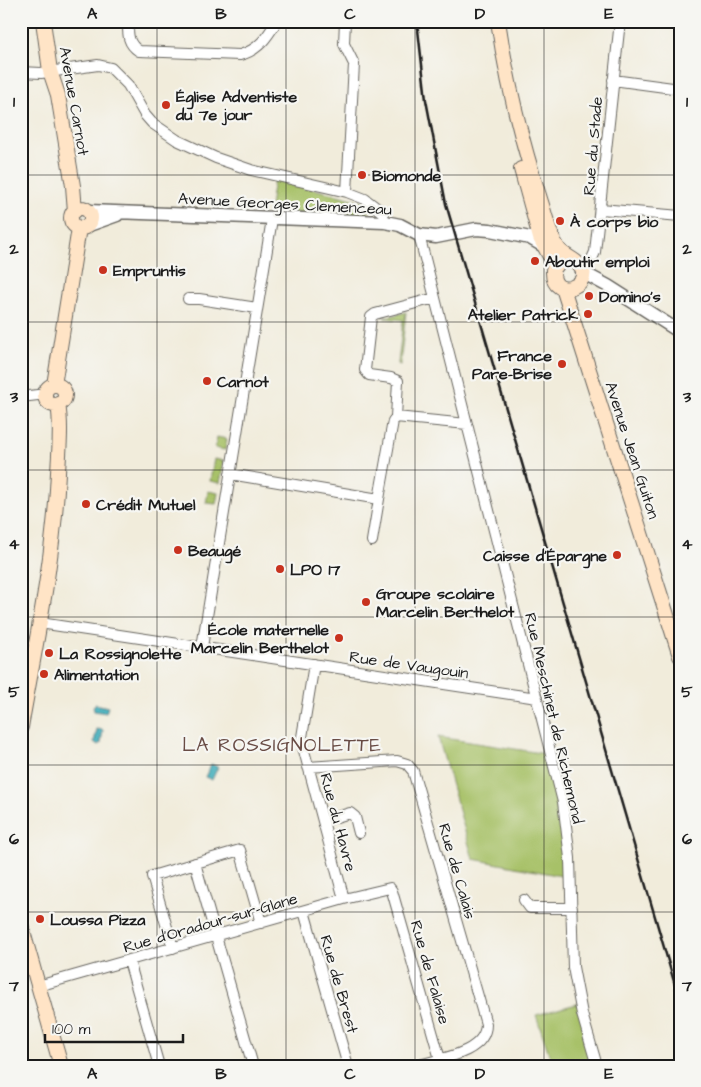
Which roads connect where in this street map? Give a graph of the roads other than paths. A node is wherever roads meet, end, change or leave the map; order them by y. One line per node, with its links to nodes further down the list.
1 (43, 21): 8 (main road, Avenue Carnot)
2 (128, 21): 3 (street)
3 (277, 21)
4 (344, 21): 12 (street)
5 (490, 21): 19 (main road, Avenue Jean Guiton)
6 (498, 21): 19 (main road, Avenue Jean Guiton)
7 (620, 21): 10 (street, Rue du Stade)
8 (50, 71): 9 (street); 12 (street); 15 (main road, Avenue Carnot)
9 (21, 72)
10 (613, 80): 11 (street); 13 (street, Rue du Stade)
11 (680, 88)
12 (347, 192): 17 (street)
13 (601, 209): 14 (street); 21 (street, Rue du Stade)
14 (680, 216)
15 (83, 217): 16 (street, Avenue Georges Clemenceau); 26 (main road, Avenue Carnot)
16 (272, 219): 17 (street, Avenue Georges Clemenceau); 24 (street)
17 (385, 222): 18 (street, Avenue Georges Clemenceau)
18 (420, 235): 19 (street, Avenue Georges Clemenceau); 23 (street, Rue Meschinet de Richemond)
19 (541, 239): 20 (main road, Avenue Jean Guiton); 21 (main road, Avenue Jean Guiton)
20 (555, 266): 21 (main road); 21 (main road, Avenue Jean Guiton)
21 (574, 275): 25 (street); 35 (main road, Avenue Jean Guiton)
22 (188, 298): 24 (street)
23 (435, 298): 28 (street); 29 (street, Rue Meschinet de Richemond)
24 (257, 308): 30 (street)
25 (680, 332)
26 (50, 390): 27 (street); 33 (main road)
27 (21, 397)
28 (396, 417): 29 (street); 31 (street)
29 (467, 424): 37 (street, Rue Meschinet de Richemond)
30 (230, 474): 31 (street); 34 (street)
31 (379, 499): 32 (street)
32 (372, 541)
33 (40, 623): 34 (street, Rue de Vaugouin); 38 (main road)
34 (202, 647): 36 (street, Rue de Vaugouin)
35 (680, 656)
36 (314, 664): 37 (street, Rue de Vaugouin); 39 (street, Rue du Havre)
37 (537, 698): 46 (street, Rue Meschinet de Richemond)
38 (22, 720)
39 (308, 767): 40 (street, Rue du Havre); 55 (street, Rue de Calais)
40 (323, 821): 41 (street); 44 (street, Rue du Havre)
41 (359, 833)
42 (195, 863): 48 (street); 50 (street); 52 (street)
43 (390, 888): 44 (street, Rue d'Oradour-sur-Glane); 55 (street, Rue de Falaise)
44 (344, 899): 47 (street, Rue d'Oradour-sur-Glane)
45 (524, 900): 46 (street)
46 (572, 908): 61 (street, Rue Meschinet de Richemond)
47 (304, 911): 48 (street, Rue d'Oradour-sur-Glane); 59 (street, Rue de Brest)
48 (261, 923): 50 (street, Rue d'Oradour-sur-Glane)
49 (21, 925): 51 (main road)
50 (216, 936): 52 (street, Rue d'Oradour-sur-Glane); 58 (street)
51 (23, 937): 54 (main road)
52 (173, 948): 53 (street, Rue d'Oradour-sur-Glane)
53 (129, 961): 54 (street, Rue d'Oradour-sur-Glane); 57 (street)
54 (38, 986): 56 (main road)
55 (441, 1062): 60 (street, Rue de Calais)
56 (61, 1066)
57 (159, 1066)
58 (253, 1066)
59 (348, 1066)
60 (415, 1066)
61 (597, 1066)

